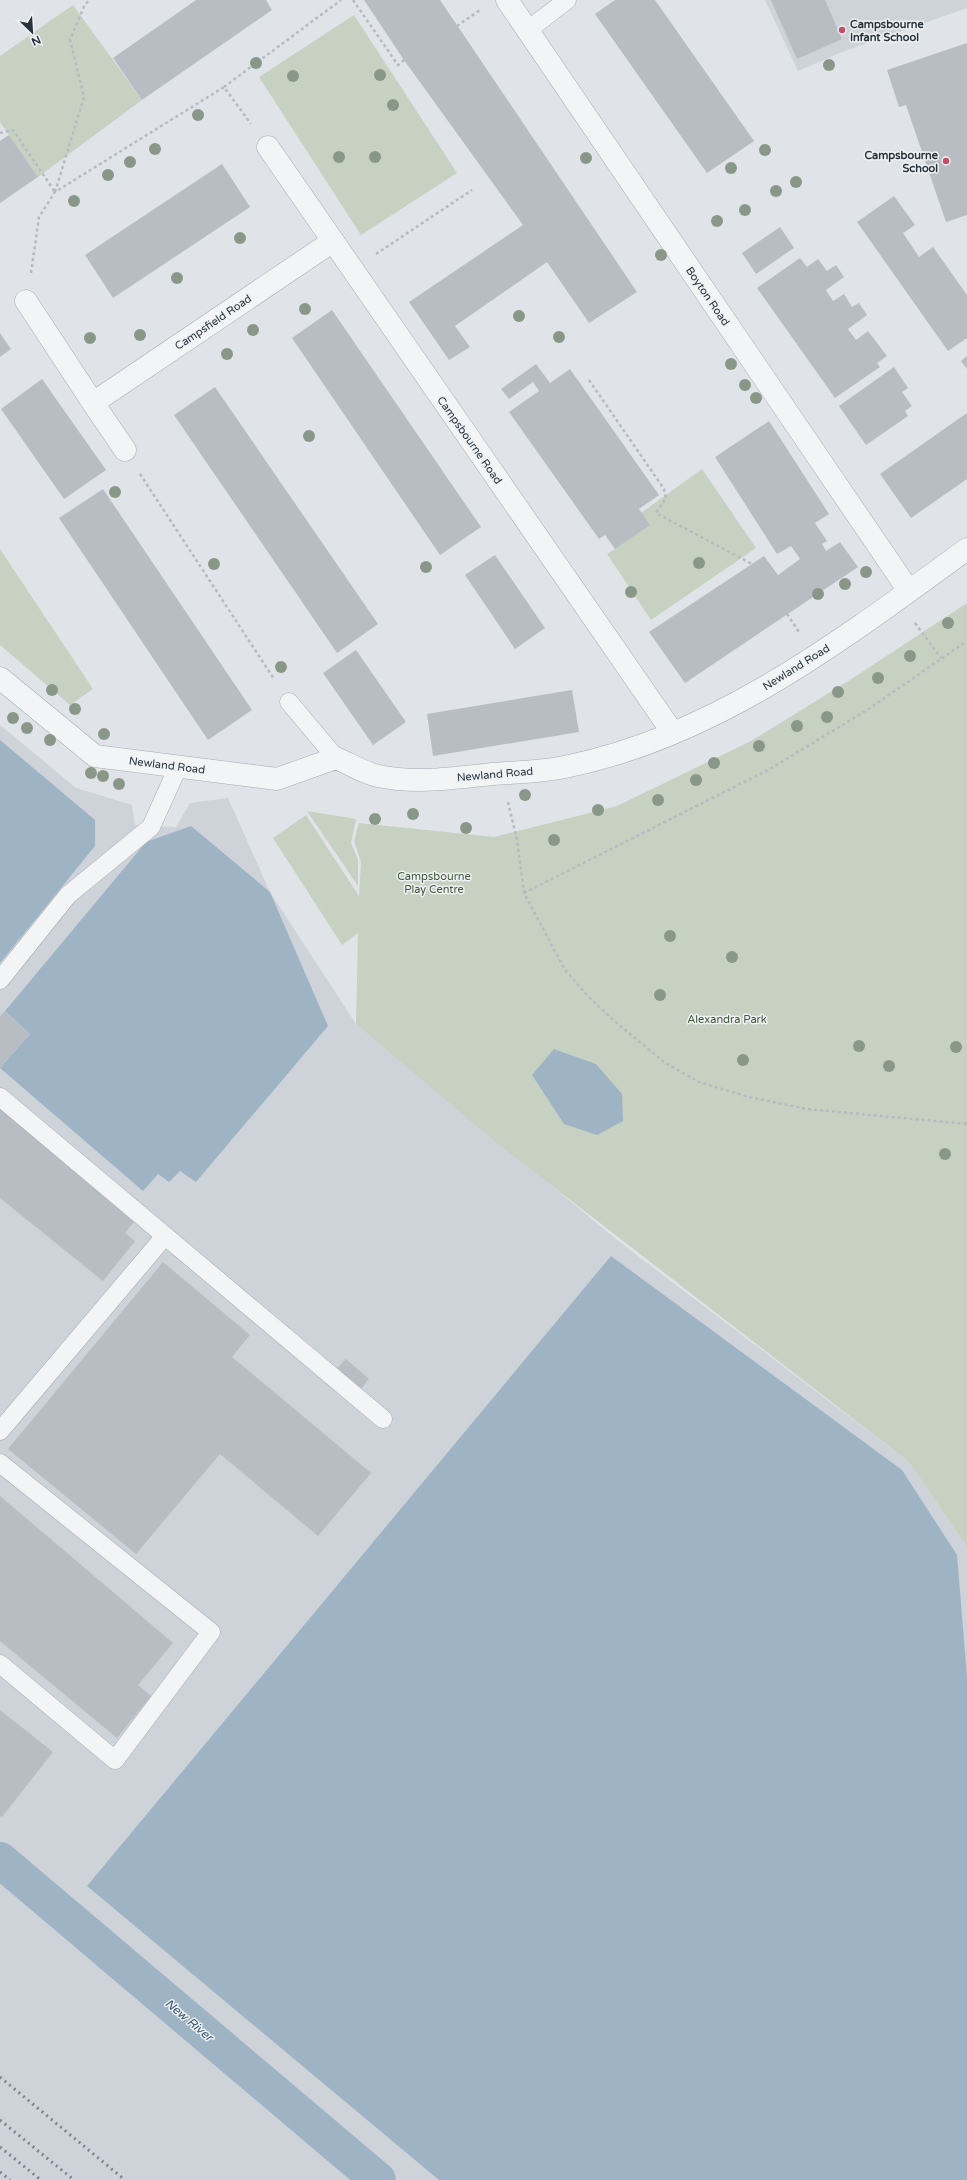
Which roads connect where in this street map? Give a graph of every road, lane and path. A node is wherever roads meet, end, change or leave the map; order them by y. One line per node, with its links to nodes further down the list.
1 (90, 0): 14 (path)
2 (341, 0): 10 (path)
3 (353, 0): 9 (path)
4 (507, 0): 8 (street, Boyton Road)
5 (567, 0): 8 (lane)
6 (482, 9): 7 (path)
7 (457, 26)
8 (528, 30): 23 (street, Boyton Road)
9 (404, 60)
10 (224, 87): 12 (path); 14 (path)
11 (0, 133): 14 (path)
12 (268, 147): 15 (street, Campsbourne Road)
13 (472, 190): 16 (path)
14 (55, 192): 17 (path)
15 (333, 241): 16 (street, Campsbourne Road); 19 (street, Campsfield Road)
16 (353, 270): 28 (street, Campsbourne Road)
17 (26, 301): 19 (street)
18 (589, 380): 22 (path)
19 (93, 403): 20 (street)
20 (124, 450): 27 (path)
21 (967, 549): 23 (street, Newland Road)
22 (752, 564)
23 (903, 595): 25 (path); 28 (street, Newland Road)
24 (967, 641): 32 (path)
25 (941, 658)
26 (0, 678): 30 (street, Newland Road)
27 (289, 702): 29 (lane)
28 (673, 733): 31 (street, Newland Road)
29 (336, 758): 30 (street, Newland Road); 31 (street, Newland Road)
30 (178, 767): 33 (lane)
31 (502, 773): 32 (path)
32 (524, 893): 35 (path)
33 (0, 980)
34 (0, 1097): 36 (lane)
35 (967, 1124)
36 (165, 1236): 37 (lane); 38 (lane)
37 (383, 1419)
38 (1, 1426)
39 (0, 1463): 40 (lane)
40 (0, 1664)

